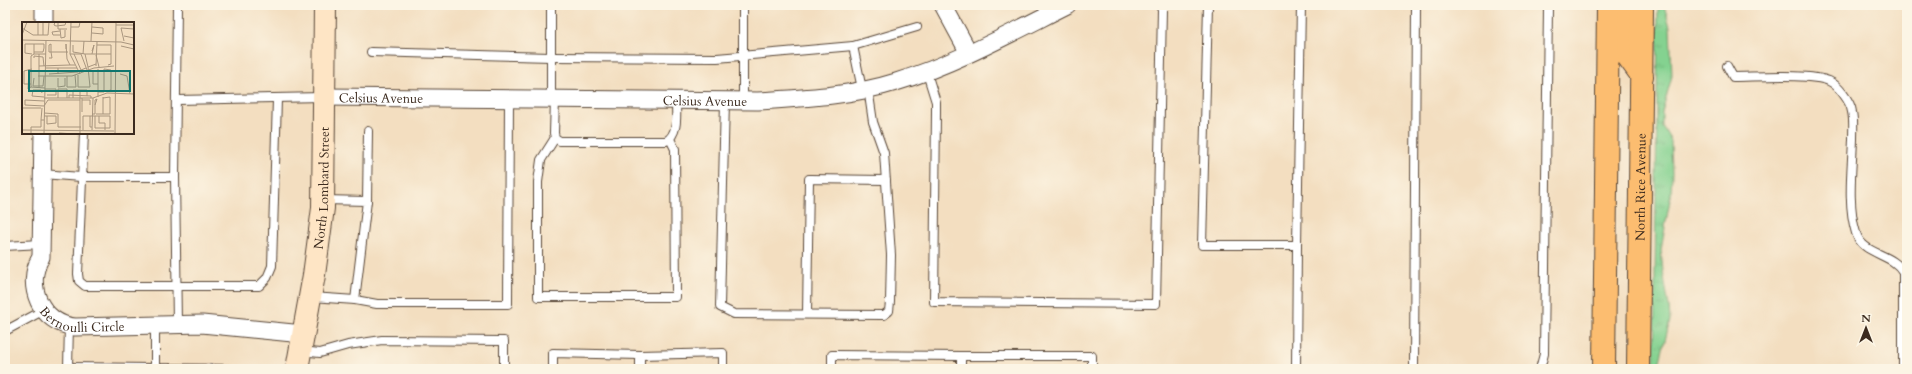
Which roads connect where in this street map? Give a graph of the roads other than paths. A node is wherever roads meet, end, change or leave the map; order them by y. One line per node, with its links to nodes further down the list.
1 (44, 5): 16 (street)
2 (177, 5): 31 (lane)
3 (325, 5): 27 (street, North Lombard Street)
4 (551, 5): 22 (lane)
5 (743, 5): 21 (lane)
6 (943, 5): 20 (street)
7 (1067, 5): 20 (street, Celsius Avenue)
8 (1160, 5): 24 (lane)
9 (1208, 5): 47 (lane)
10 (1301, 5): 47 (lane)
11 (1416, 5): 72 (lane)
12 (1548, 5): 73 (lane)
13 (1608, 5): 74 (highway)
14 (1626, 5): 25 (highway)
15 (1642, 5): 25 (highway, North Rice Avenue)
16 (44, 22)
17 (917, 27): 18 (lane)
18 (853, 46): 21 (lane); 26 (lane)
19 (371, 52): 22 (lane)
20 (969, 53): 24 (street, Celsius Avenue)
21 (743, 55): 22 (lane); 34 (lane)
22 (551, 57): 30 (lane)
23 (1727, 66): 76 (lane)
24 (926, 70): 26 (street, Celsius Avenue)
25 (1642, 76): 75 (highway, North Rice Avenue)
26 (865, 89): 34 (street, Celsius Avenue); 43 (lane)
27 (324, 98): 28 (lane); 29 (street, Celsius Avenue); 44 (street, North Lombard Street)
28 (277, 99): 31 (lane); 49 (lane)
29 (509, 99): 30 (street, Celsius Avenue); 51 (lane)
30 (553, 99): 32 (street, Celsius Avenue); 38 (lane)
31 (177, 100): 42 (lane)
32 (676, 100): 33 (street, Celsius Avenue); 39 (lane)
33 (725, 101): 34 (street, Celsius Avenue); 53 (lane)
34 (743, 101)
35 (368, 131): 45 (lane)
36 (43, 134): 40 (street, Bernoulli Circle)
37 (84, 134): 41 (lane)
38 (556, 138): 39 (lane); 39 (lane)
39 (670, 139)
40 (42, 174): 41 (lane); 46 (street, Bernoulli Circle)
41 (81, 177): 42 (lane); 49 (lane)
42 (175, 177): 49 (lane)
43 (886, 180): 53 (lane); 53 (lane)
44 (323, 200): 45 (lane); 50 (street, North Lombard Street)
45 (367, 201): 51 (lane)
46 (41, 244): 48 (lane); 52 (street, Bernoulli Circle)
47 (1298, 245): 71 (lane)
48 (5, 246)
49 (177, 286): 54 (lane)
50 (310, 297): 51 (lane); 58 (street, North Lombard Street)
51 (355, 300)
52 (44, 310): 56 (street, Bernoulli Circle); 57 (lane)
53 (807, 314)
54 (177, 324): 55 (street, Bernoulli Circle); 58 (street, Bernoulli Circle)
55 (155, 325): 56 (street, Bernoulli Circle); 62 (lane)
56 (69, 326): 61 (lane)
57 (5, 331)
58 (300, 351): 64 (lane)
59 (640, 355): 65 (lane); 66 (lane); 67 (lane)
60 (961, 356): 68 (lane); 69 (lane); 70 (lane)
61 (68, 368): 62 (lane)
62 (155, 368): 63 (lane)
63 (233, 369)
64 (504, 369)
65 (553, 369)
66 (640, 369)
67 (723, 369)
68 (832, 369)
69 (961, 369)
70 (1092, 369)
71 (1296, 369)
72 (1414, 369)
73 (1540, 369)
74 (1604, 369)
75 (1638, 369)
76 (1903, 369)

